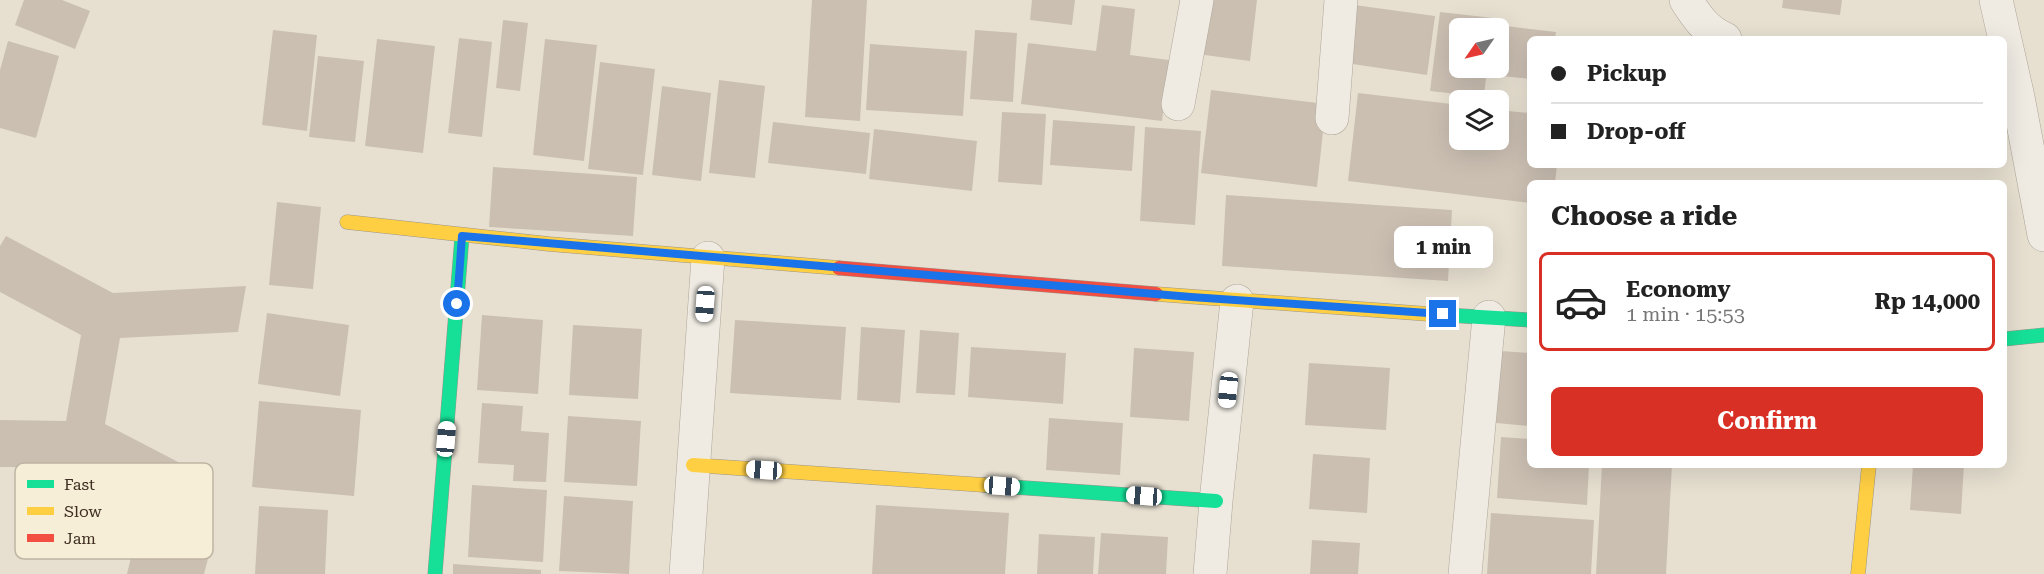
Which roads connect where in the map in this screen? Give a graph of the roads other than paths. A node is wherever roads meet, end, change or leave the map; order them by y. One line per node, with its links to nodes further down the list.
1 (1197, 0): 8 (street)
2 (1341, 0): 9 (street)
3 (1686, 0): 5 (street)
4 (1996, 0): 6 (street)
5 (1718, 36)
6 (2002, 36)
7 (2007, 62): 12 (street)
8 (1178, 104)
9 (1332, 118)
10 (346, 222): 11 (street)
11 (462, 236): 13 (street); 22 (street)
12 (2044, 236)
13 (708, 258): 14 (street); 19 (street)
14 (1238, 301): 15 (street); 21 (street)
15 (1489, 317): 16 (street); 25 (street)
16 (1527, 320)
17 (2044, 336): 18 (street)
18 (2007, 339)
19 (693, 465): 21 (street); 23 (street)
20 (1869, 468): 26 (street)
21 (1216, 501): 24 (street)
22 (435, 574)
23 (686, 574)
24 (1210, 574)
25 (1465, 574)
26 (1858, 574)

